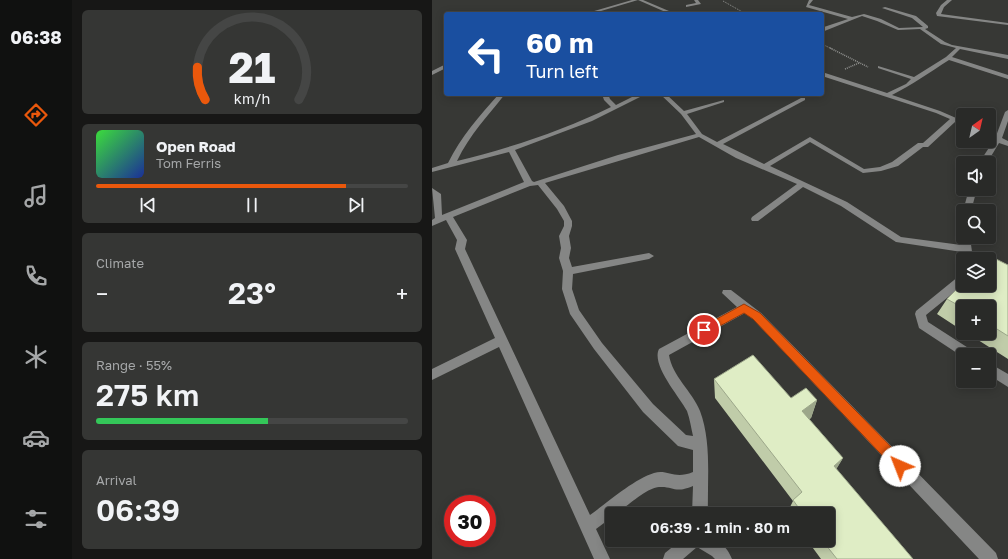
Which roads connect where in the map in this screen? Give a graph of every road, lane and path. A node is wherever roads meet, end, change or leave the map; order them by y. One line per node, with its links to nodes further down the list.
1 (635, 0): 10 (street)
2 (640, 0): 12 (street)
3 (696, 0): 8 (street)
4 (722, 0): 5 (street); 13 (path)
5 (734, 0)
6 (811, 0): 14 (street)
7 (950, 0): 15 (street)
8 (687, 6)
9 (884, 8): 16 (street)
10 (595, 11): 11 (street)
11 (592, 12)
12 (669, 12)
13 (743, 12)
14 (851, 18): 16 (street); 17 (street)
15 (1008, 24)
16 (926, 27): 19 (street)
17 (824, 30)
18 (824, 45): 23 (path)
19 (959, 48): 20 (street); 21 (street)
20 (1008, 57)
21 (948, 58): 26 (street); 27 (street)
22 (444, 67): 24 (street)
23 (882, 67): 27 (street)
24 (432, 73)
25 (824, 75): 28 (street)
26 (1008, 76)
27 (915, 79): 28 (street)
28 (888, 95): 38 (street)
29 (500, 96): 45 (street)
30 (606, 96): 35 (street)
31 (639, 96): 35 (street)
32 (664, 96): 37 (street)
33 (803, 99): 41 (street)
34 (722, 101): 37 (street)
35 (615, 108): 43 (street)
36 (1008, 112): 40 (street)
37 (683, 113): 39 (street)
38 (954, 119): 46 (street)
39 (700, 135): 41 (street); 48 (street)
40 (998, 139): 42 (street); 44 (street)
41 (718, 144): 46 (street)
42 (1008, 144)
43 (511, 149): 45 (street); 49 (street)
44 (987, 156)
45 (452, 164): 47 (street)
46 (765, 166): 50 (street)
47 (432, 170)
48 (540, 182): 49 (street); 58 (street)
49 (529, 183): 53 (street)
50 (802, 184): 52 (street); 55 (street)
51 (432, 190): 53 (street)
52 (756, 219)
53 (440, 220): 62 (street)
54 (966, 244): 55 (street)
55 (966, 249): 56 (street)
56 (967, 252)
57 (649, 256): 58 (street)
58 (568, 271): 67 (street)
59 (956, 285): 63 (street)
60 (727, 293): 61 (street)
61 (744, 308): 67 (street); 76 (street)
62 (501, 341): 65 (street); 70 (street)
63 (958, 348)
64 (996, 373): 66 (street)
65 (432, 375)
66 (1008, 381)
67 (700, 444): 68 (street)
68 (700, 476): 69 (street); 70 (street)
69 (700, 507)
70 (587, 526): 73 (street)
71 (685, 547): 74 (street)
72 (712, 547): 75 (street)
73 (602, 559)
74 (671, 559)
75 (724, 559)
76 (990, 559)

